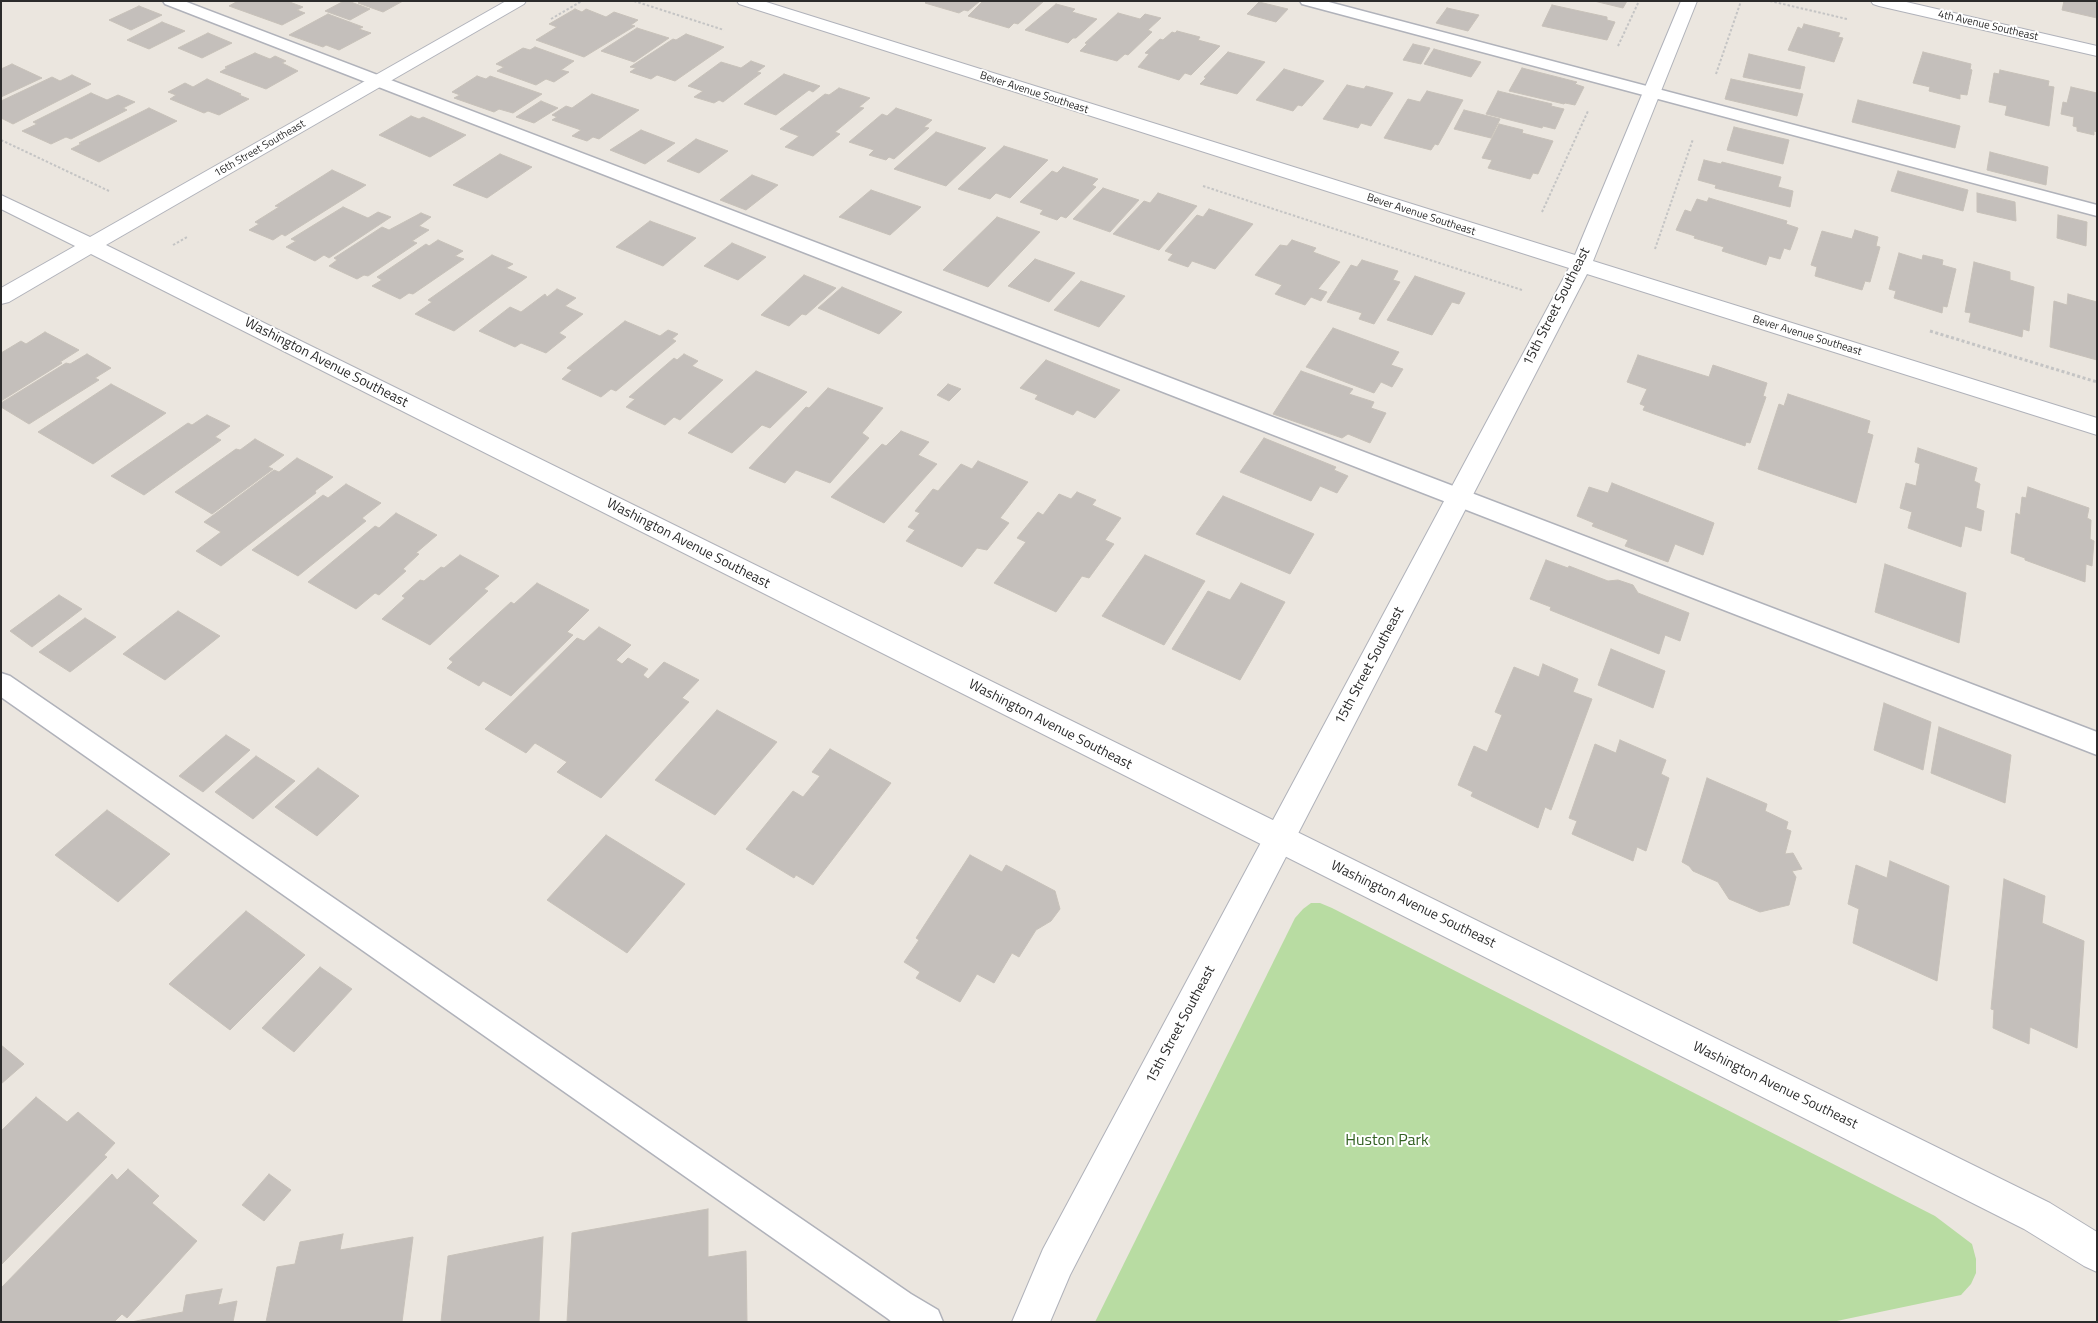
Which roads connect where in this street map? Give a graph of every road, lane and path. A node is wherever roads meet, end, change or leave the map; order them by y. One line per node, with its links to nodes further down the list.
1 (170, 1): 8 (lane)
2 (518, 1): 8 (street, 16th Street Southeast)
3 (745, 1): 15 (street, Bever Avenue Southeast)
4 (1307, 1): 9 (lane)
5 (1689, 1): 9 (street, 15th Street Southeast)
6 (1879, 1): 7 (street, 4th Avenue Southeast)
7 (2097, 51)
8 (380, 81): 14 (street, 16th Street Southeast); 18 (lane)
9 (1651, 93): 13 (lane); 15 (street, 15th Street Southeast)
10 (1, 140): 11 (path)
11 (112, 192)
12 (1, 201): 14 (street, Washington Avenue Southeast)
13 (2097, 212)
14 (91, 246): 16 (street, 16th Street Southeast); 21 (street, Washington Avenue Southeast)
15 (1581, 266): 17 (street, Bever Avenue Southeast); 18 (street, 15th Street Southeast)
16 (1, 297)
17 (2097, 427)
18 (1459, 498): 20 (lane); 21 (street, 15th Street Southeast)
19 (1, 683): 23 (lane)
20 (2097, 744)
21 (1279, 839): 22 (street, Washington Avenue Southeast); 24 (street, 15th Street Southeast)
22 (2097, 1253)
23 (926, 1322)
24 (1031, 1322)

